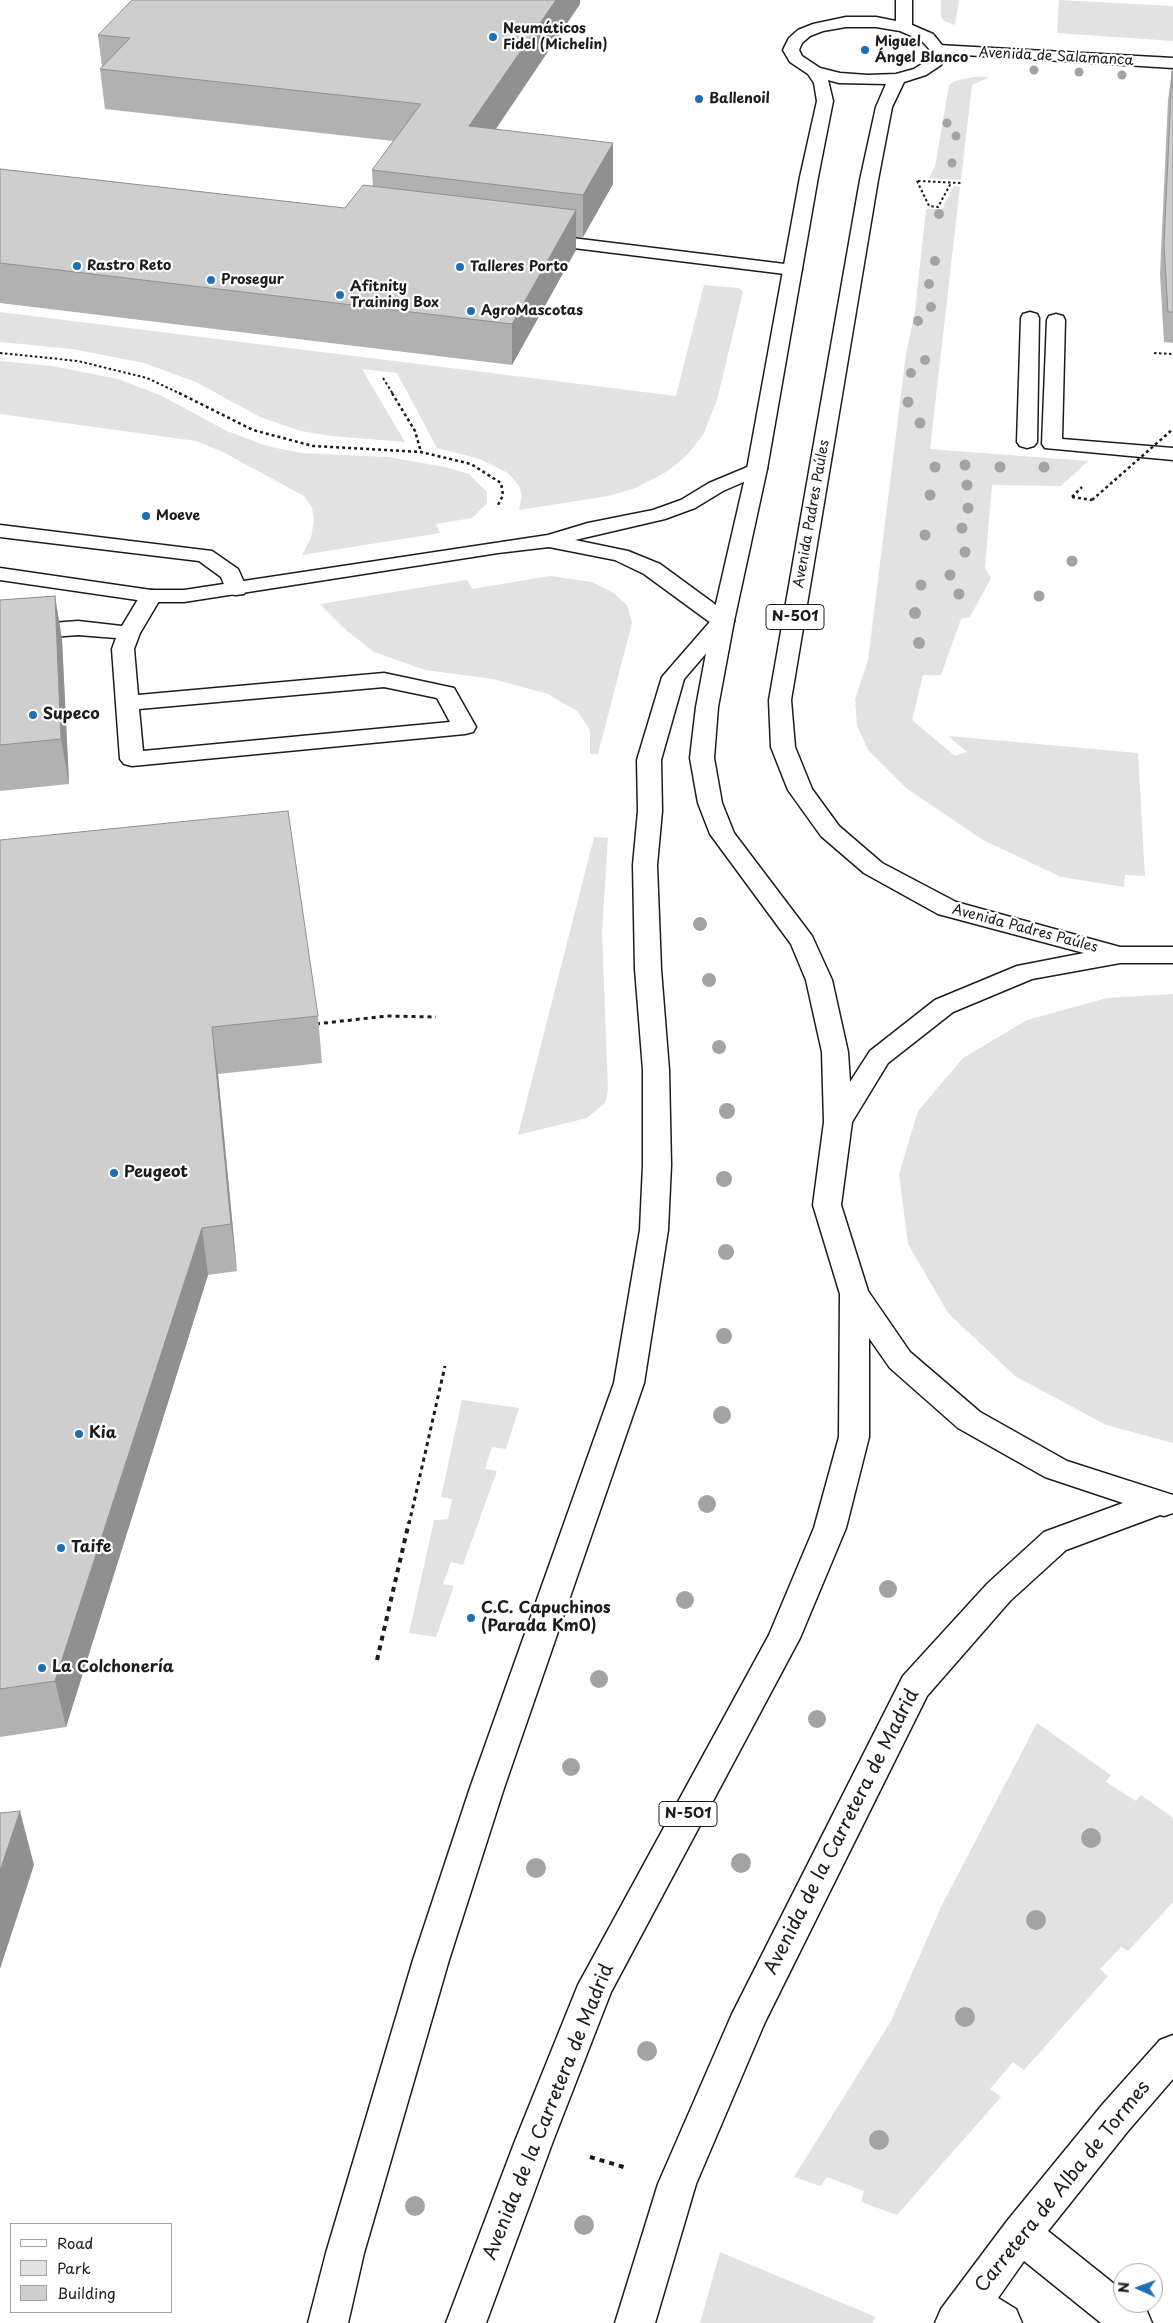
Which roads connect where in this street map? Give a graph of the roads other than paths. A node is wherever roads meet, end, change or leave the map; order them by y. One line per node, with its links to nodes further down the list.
1 (904, 0): 4 (main road)
2 (840, 6): 3 (main road)
3 (819, 26): 4 (main road); 7 (main road)
4 (904, 27): 5 (main road)
5 (938, 50): 6 (main road, Avenida de Salamanca); 8 (main road)
6 (1173, 63)
7 (814, 71): 8 (main road); 10 (main road)
8 (897, 78): 25 (main road, Avenida Padres Paúles / N-501)
9 (520, 237): 10 (main road)
10 (794, 270): 15 (main road)
11 (1030, 318): 13 (main road)
12 (1056, 320): 14 (main road)
13 (1027, 442)
14 (1173, 454)
15 (757, 469): 17 (main road); 21 (main road)
16 (0, 531): 19 (main road)
17 (550, 541): 19 (main road); 21 (main road)
18 (0, 574): 20 (main road)
19 (236, 589): 20 (main road)
20 (151, 596): 22 (main road)
21 (723, 621): 27 (main road); 33 (main road)
22 (129, 633): 23 (main road); 24 (main road)
23 (0, 634)
24 (129, 703): 24 (main road)
25 (1120, 955): 26 (main road); 27 (main road)
26 (1173, 955)
27 (838, 1122): 28 (main road)
28 (854, 1294): 29 (main road); 34 (main road, Avenida de la Carretera de Madrid / N-501)
29 (1165, 1504): 35 (main road, Avenida de la Carretera de Madrid)
30 (1173, 2052): 31 (main road, Carretera de Alba de Tormes)
31 (1021, 2234): 32 (main road, Carretera de Alba de Tormes); 37 (main road)
32 (962, 2313): 36 (main road)
33 (328, 2323)
34 (466, 2323)
35 (635, 2323)
36 (1002, 2323)
37 (1132, 2323)

